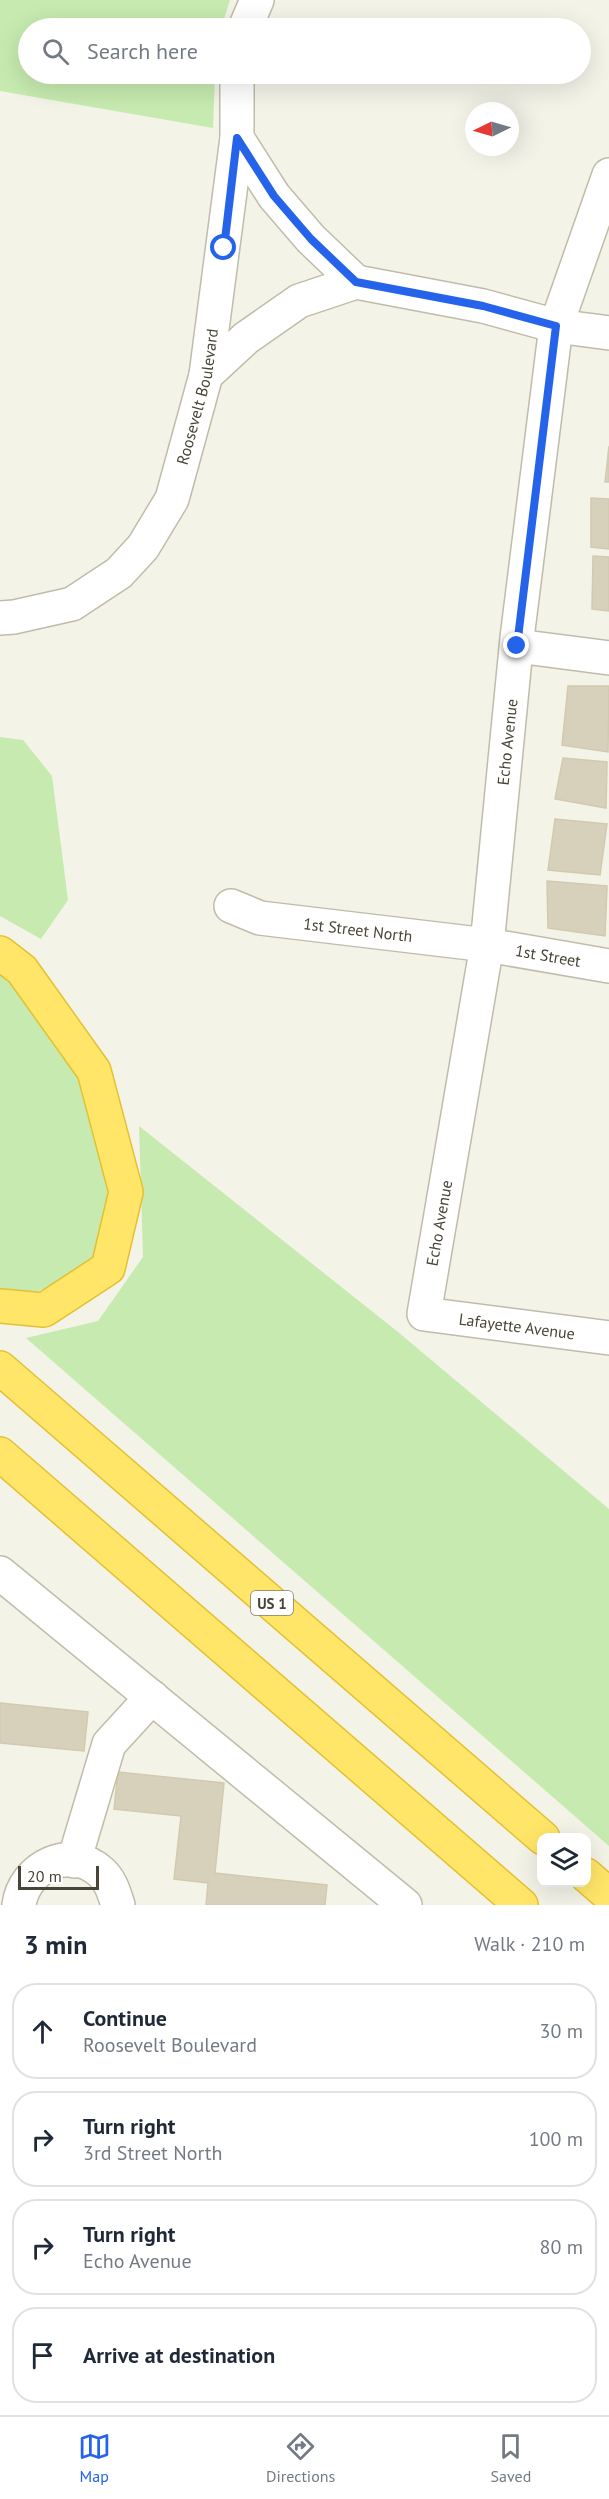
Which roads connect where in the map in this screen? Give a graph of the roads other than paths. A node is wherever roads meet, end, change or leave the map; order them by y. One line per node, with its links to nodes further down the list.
1 (257, 0): 2 (street)
2 (249, 18)
3 (237, 84): 4 (street, Roosevelt Boulevard)
4 (237, 138): 6 (street); 9 (street, Roosevelt Boulevard)
5 (609, 175): 7 (street, Echo Avenue)
6 (356, 282): 7 (street); 9 (street)
7 (556, 326): 8 (street); 11 (street, Echo Avenue)
8 (609, 333)
9 (206, 375): 10 (street, Roosevelt Boulevard)
10 (0, 618)
11 (517, 646): 12 (street); 14 (street, Echo Avenue)
12 (609, 658)
13 (231, 906): 14 (street, 1st Street North)
14 (487, 945): 16 (street, 1st Street); 18 (street, Echo Avenue)
15 (0, 953): 17 (highway)
16 (609, 966)
17 (0, 1306)
18 (424, 1314): 19 (street, Lafayette Avenue)
19 (609, 1338)
20 (0, 1368): 24 (highway, US 1)
21 (0, 1454): 29 (highway)
22 (0, 1573): 23 (street)
23 (152, 1697): 25 (street); 31 (street)
24 (537, 1833)
25 (74, 1861): 28 (street); 30 (street)
26 (591, 1879): 27 (highway)
27 (609, 1894)
28 (13, 1897)
29 (507, 1900)
30 (118, 1905)
31 (405, 1905)

